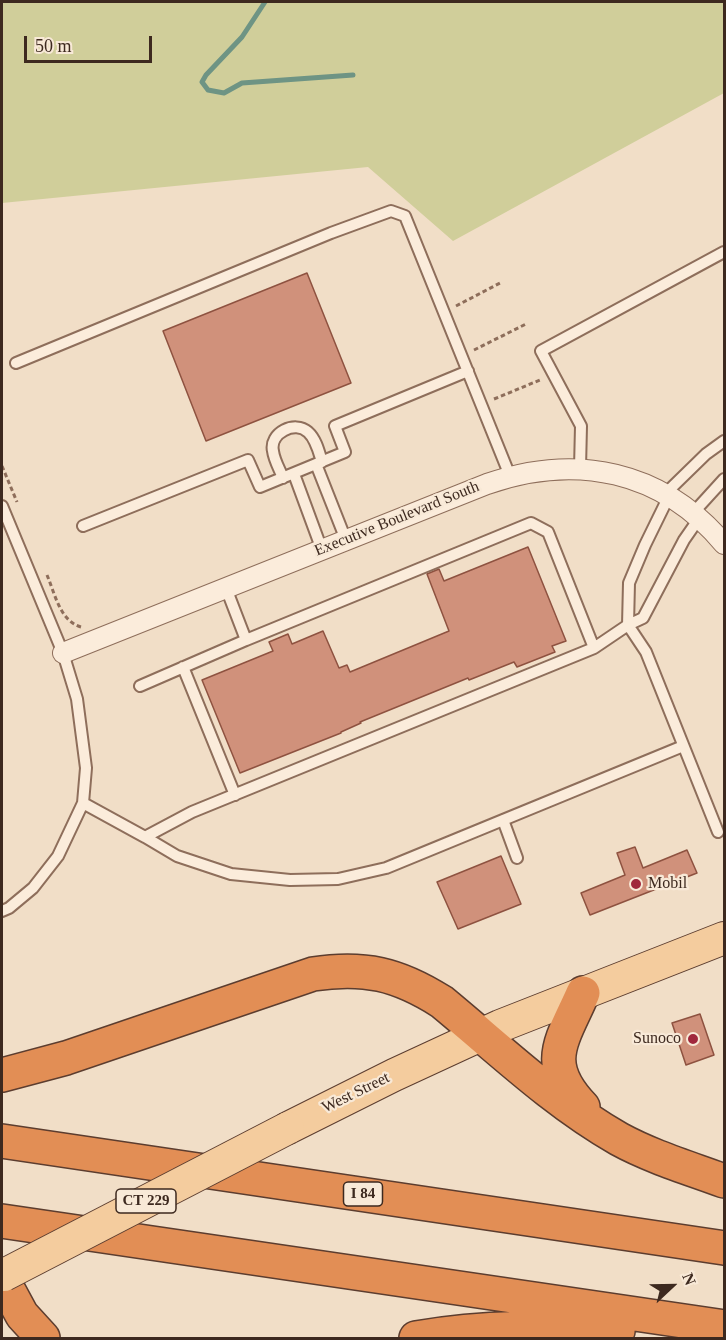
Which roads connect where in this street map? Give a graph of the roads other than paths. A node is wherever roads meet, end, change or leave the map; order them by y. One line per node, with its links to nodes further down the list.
1 (724, 252): 6 (lane)
2 (16, 363): 3 (lane)
3 (468, 371): 5 (lane); 8 (lane)
4 (724, 441): 10 (lane)
5 (320, 463): 7 (lane); 7 (lane); 14 (lane)
6 (580, 468): 8 (street, Executive Boulevard South); 10 (street, Executive Boulevard South)
7 (288, 476): 13 (lane); 16 (lane)
8 (510, 476): 14 (street, Executive Boulevard South)
9 (724, 479): 12 (lane)
10 (667, 495): 12 (street, Executive Boulevard South); 18 (lane)
11 (2, 506): 21 (lane)
12 (697, 514): 15 (street, Executive Boulevard South); 18 (lane)
13 (83, 526)
14 (346, 540): 16 (street, Executive Boulevard South)
15 (724, 544)
16 (322, 550): 17 (street, Executive Boulevard South)
17 (226, 588): 19 (lane); 21 (street, Executive Boulevard South)
18 (628, 625): 20 (lane); 24 (lane)
19 (246, 640): 20 (lane); 22 (lane)
20 (594, 648): 25 (lane)
21 (63, 653): 26 (lane)
22 (183, 667): 23 (lane); 25 (lane)
23 (140, 686)
24 (683, 746): 27 (lane); 28 (lane)
25 (235, 795): 29 (lane)
26 (83, 803): 29 (lane); 31 (lane)
27 (503, 820): 29 (lane); 30 (lane)
28 (718, 832)
29 (145, 837)
30 (517, 858)
31 (2, 911)
32 (724, 938): 33 (main road, West Street / CT 229)
33 (583, 993): 34 (main road, West Street / CT 229); 36 (highway)
34 (481, 1034): 35 (highway); 36 (highway); 41 (main road, West Street / CT 229, bridge)
35 (2, 1075)
36 (621, 1140): 38 (highway)
37 (2, 1141): 40 (highway, I 84)
38 (724, 1181)
39 (2, 1221): 42 (highway)
40 (724, 1248)
41 (2, 1277): 43 (highway)
42 (724, 1328)
43 (43, 1338)
44 (416, 1338): 45 (highway)
45 (724, 1338)

